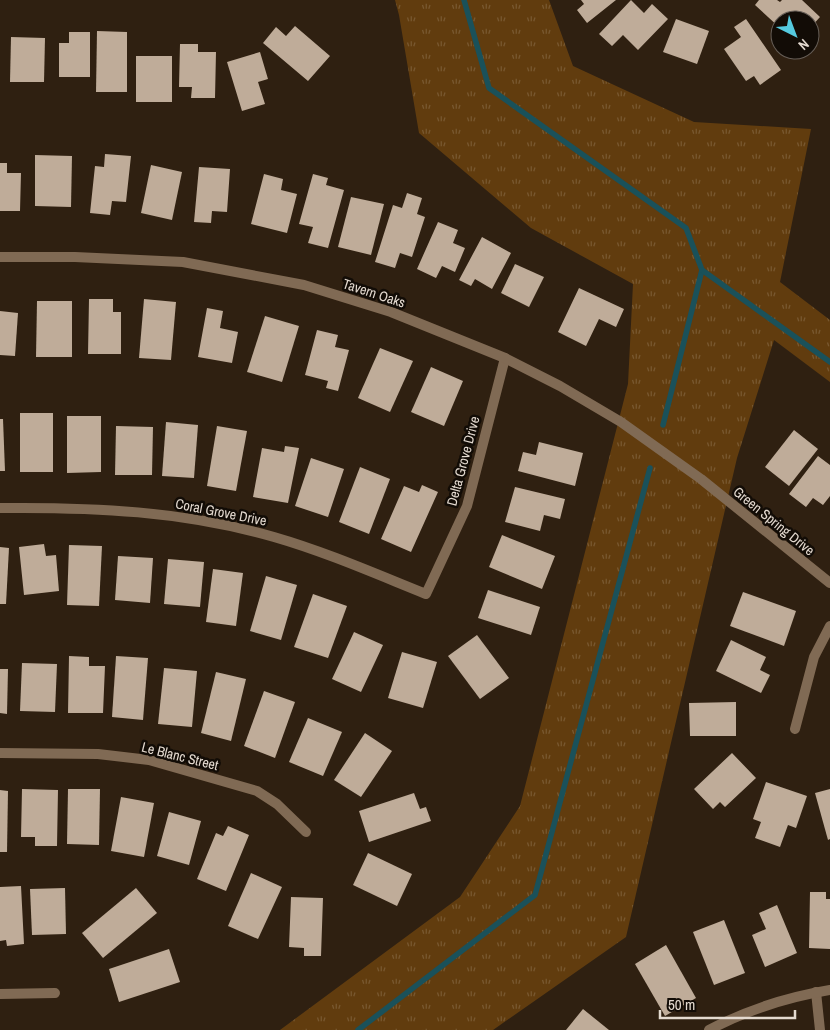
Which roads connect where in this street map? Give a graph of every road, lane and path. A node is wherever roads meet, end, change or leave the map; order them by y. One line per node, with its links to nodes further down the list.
1 (0, 257): 2 (street, Tavern Oaks)
2 (505, 358): 3 (street, Tavern Oaks); 6 (street, Delta Grove Drive)
3 (700, 479): 5 (street, Green Spring Drive)
4 (0, 508): 6 (street, Coral Grove Drive)
5 (830, 583)
6 (426, 594)
7 (830, 626): 8 (street)
8 (795, 729)
9 (0, 753): 10 (street, Le Blanc Street)
10 (306, 832)
11 (830, 990): 12 (street)
12 (816, 992): 15 (street); 16 (street)
13 (0, 994): 14 (street)
14 (55, 994)
15 (709, 1030)
16 (820, 1030)

